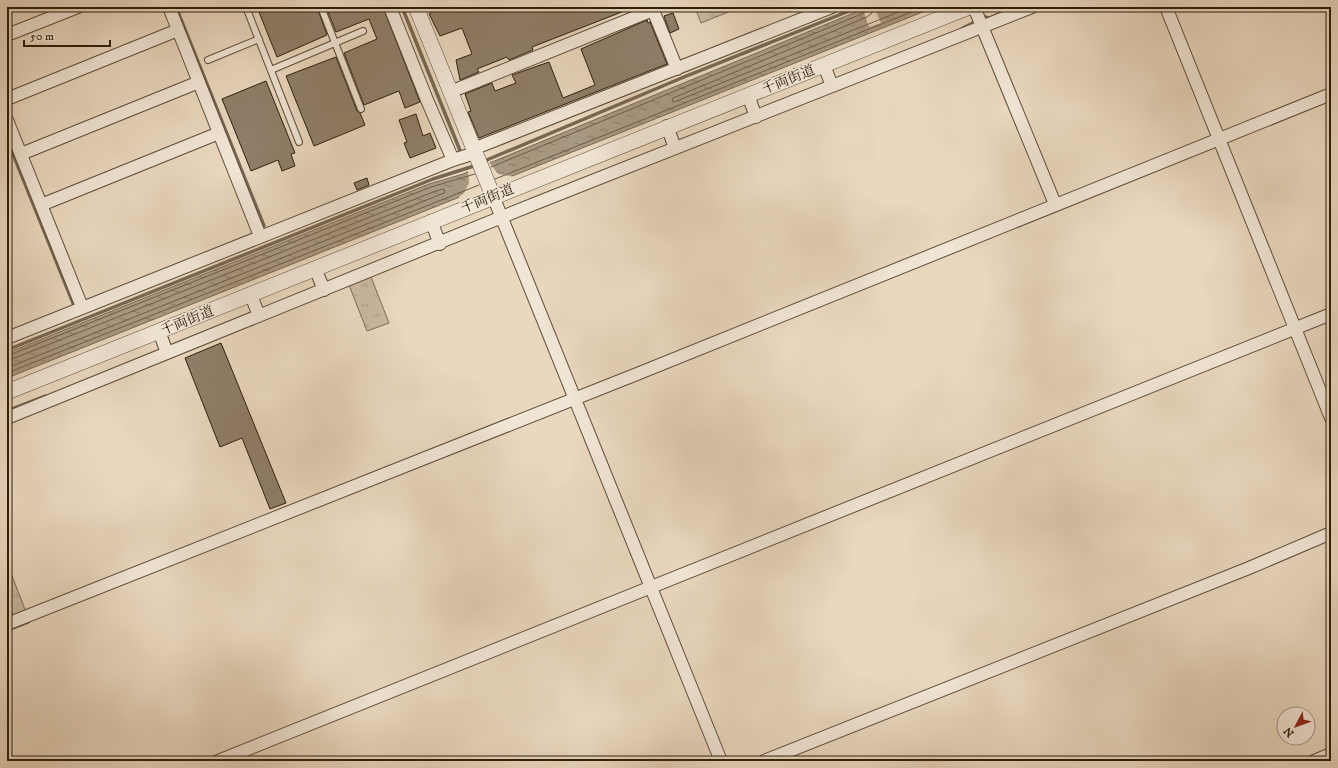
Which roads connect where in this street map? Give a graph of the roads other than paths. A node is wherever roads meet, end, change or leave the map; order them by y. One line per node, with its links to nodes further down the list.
1 (78, 7): 13 (street)
2 (169, 7): 11 (street)
3 (246, 7): 14 (lane)
4 (321, 7): 15 (lane)
5 (390, 7): 34 (street)
6 (832, 7): 17 (street)
7 (1032, 7): 10 (street)
8 (1166, 7): 30 (street)
9 (419, 8): 21 (street)
10 (977, 16): 19 (street, 千両街道); 19 (street); 36 (street)
11 (178, 30): 20 (street); 23 (street)
12 (363, 32): 15 (lane)
13 (7, 35)
14 (258, 39): 16 (lane); 18 (lane)
15 (335, 43): 18 (lane); 25 (lane)
16 (208, 60)
17 (677, 69): 21 (street); 33 (street)
18 (270, 70): 29 (lane)
19 (829, 78): 24 (street, 千両街道); 24 (street)
20 (199, 82): 28 (street); 32 (street)
21 (450, 92): 33 (street)
22 (1331, 94): 30 (street)
23 (7, 99)
24 (753, 108): 27 (street, 千両街道); 31 (street)
25 (361, 109)
26 (7, 120): 32 (street)
27 (667, 126): 31 (street); 35 (street, 千両街道)
28 (219, 133): 37 (street); 40 (street)
29 (298, 142)
30 (1220, 142): 36 (street); 49 (street)
31 (674, 145): 38 (street)
32 (21, 154): 37 (street)
33 (475, 154): 34 (street); 35 (street)
34 (453, 160): 40 (street)
35 (491, 191): 38 (street); 39 (street, 千両街道)
36 (1056, 204): 53 (street)
37 (41, 205): 45 (street)
38 (502, 218): 41 (street); 53 (street)
39 (431, 221): 41 (street); 42 (street, 千両街道)
40 (260, 236): 45 (street)
41 (440, 244): 43 (street)
42 (315, 268): 43 (street); 44 (street, 千両街道)
43 (324, 290): 46 (street)
44 (251, 294): 46 (street); 48 (street, 千両街道)
45 (82, 307): 50 (street)
46 (258, 313): 51 (street)
47 (1331, 314): 49 (street)
48 (158, 331): 51 (street); 52 (street, 千両街道)
49 (1296, 332): 55 (street); 57 (street)
50 (7, 338)
51 (166, 350): 54 (street)
52 (7, 392)
53 (577, 402): 57 (street); 58 (street)
54 (7, 418)
55 (1331, 418)
56 (1331, 533): 62 (street)
57 (652, 587): 60 (street); 61 (street)
58 (7, 624)
59 (1331, 754): 63 (street)
60 (218, 761)
61 (721, 761)
62 (764, 761)
63 (1314, 761)

